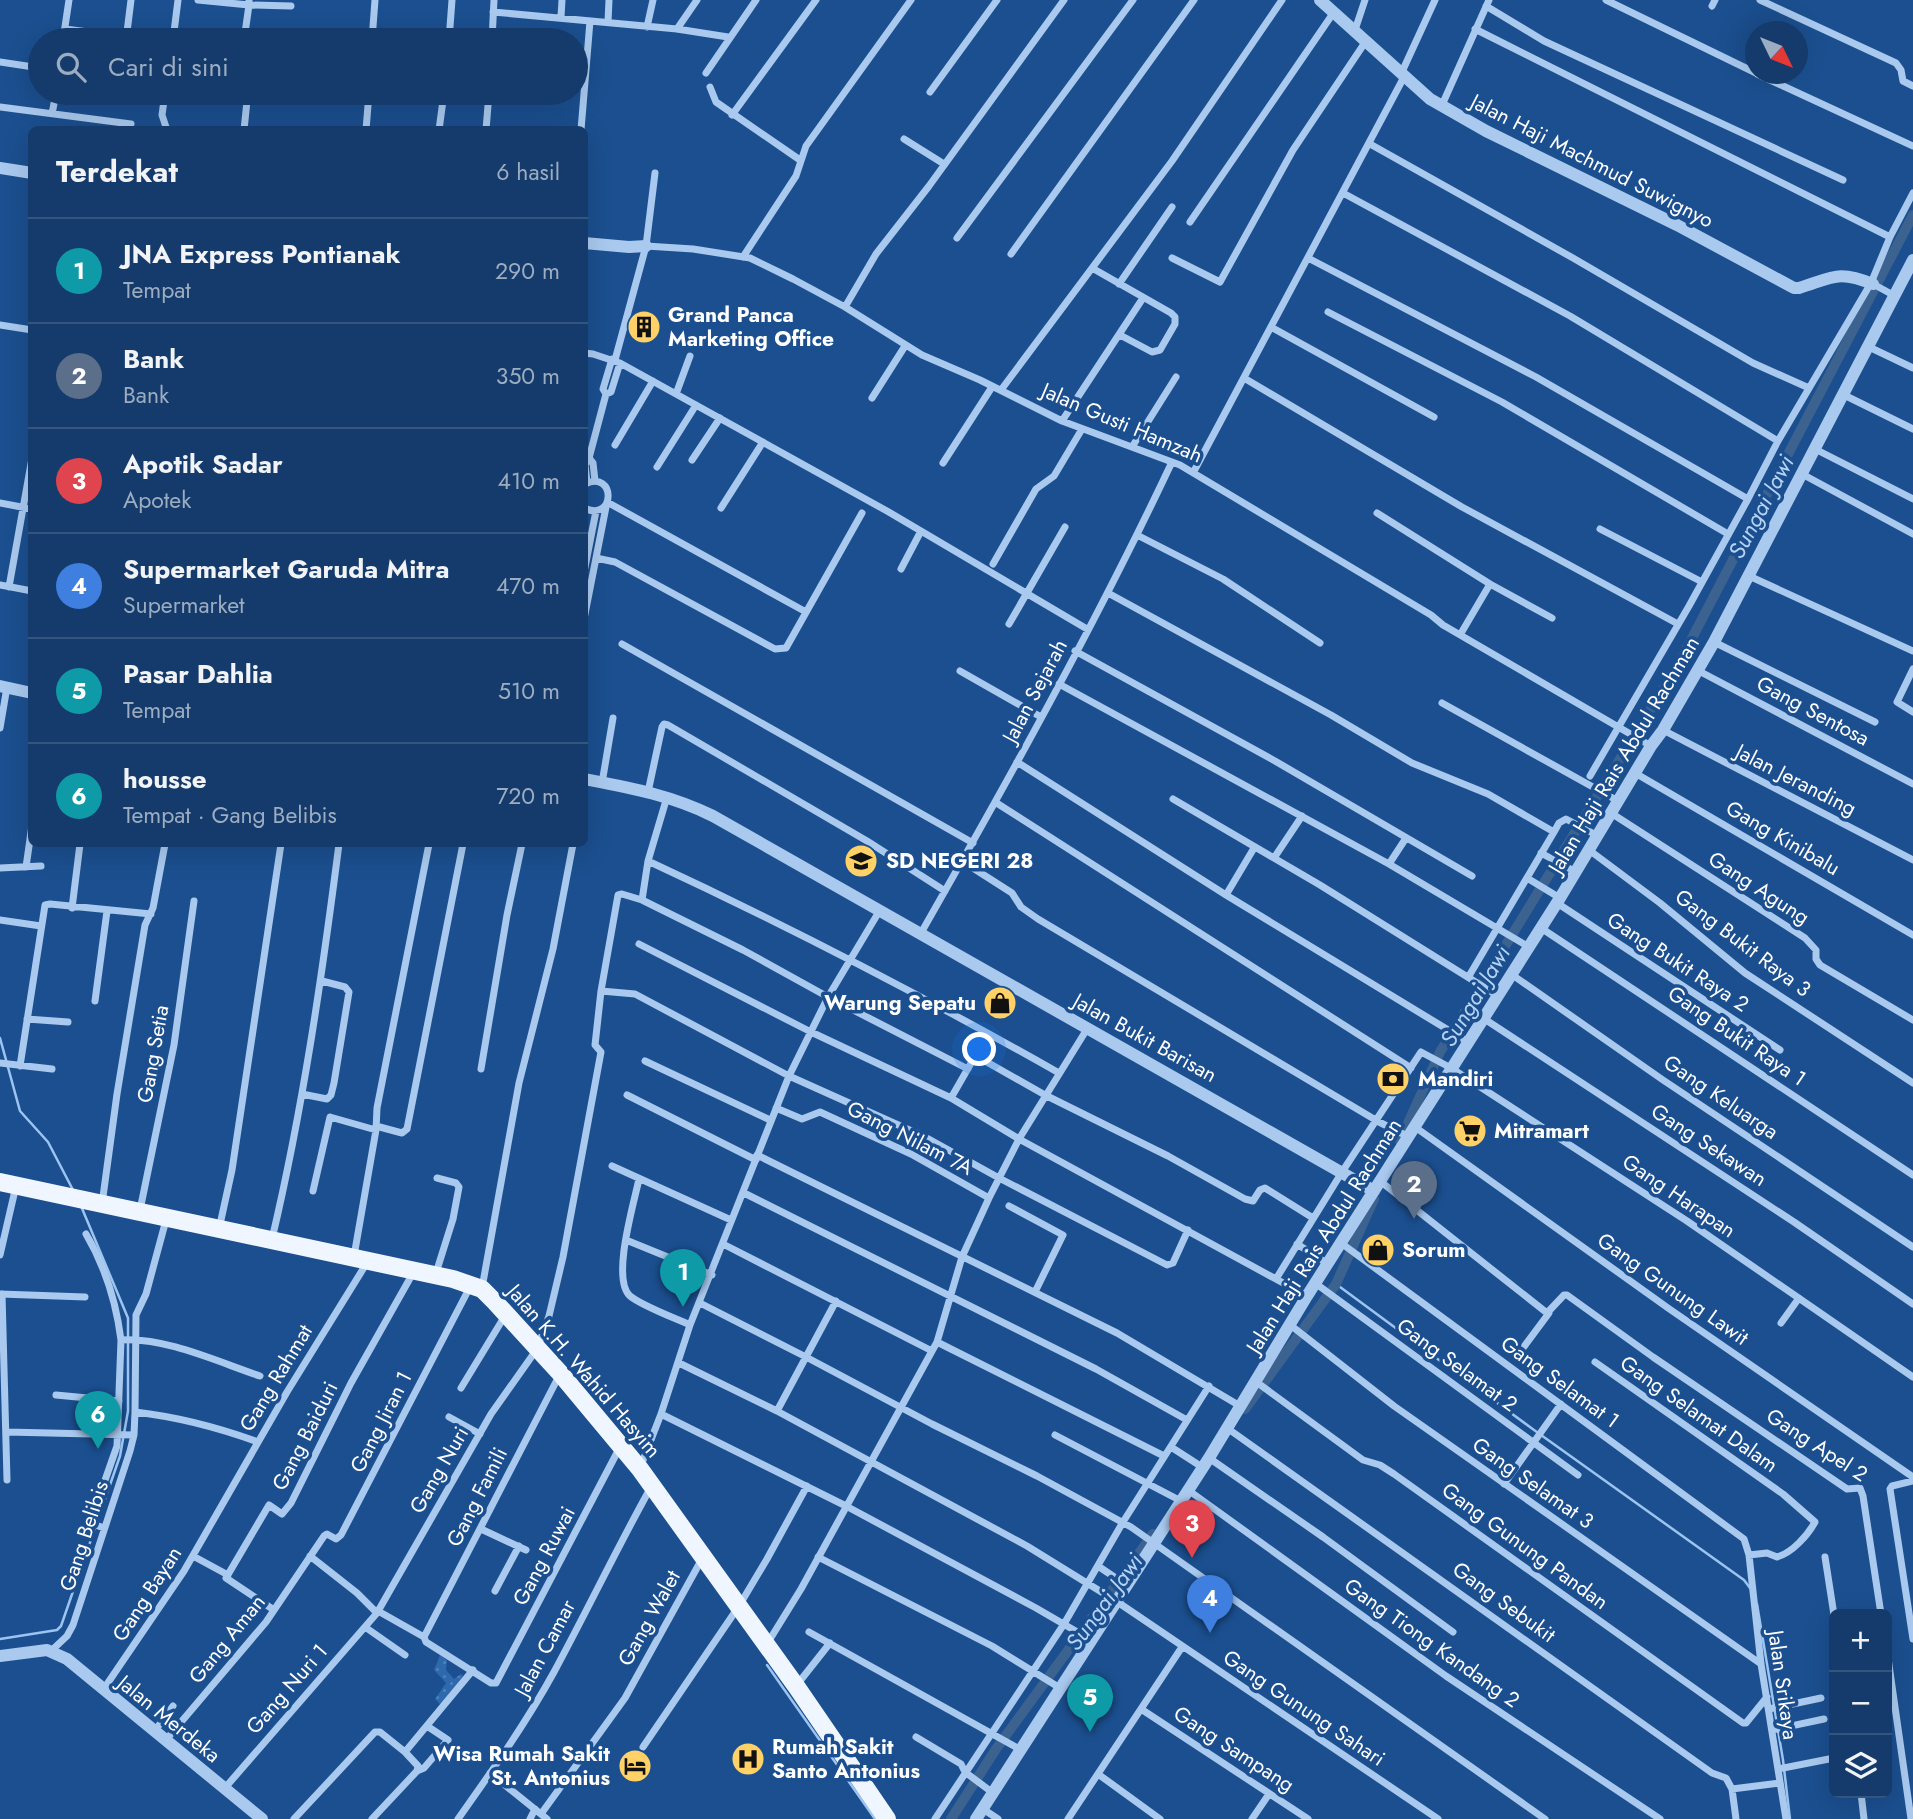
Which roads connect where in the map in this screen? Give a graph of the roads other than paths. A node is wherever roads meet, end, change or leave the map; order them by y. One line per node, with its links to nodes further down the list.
1 (68, 0): 34 (street)
2 (131, 0): 35 (street)
3 (178, 0): 36 (street)
4 (198, 0): 25 (street)
5 (375, 0): 38 (street)
6 (452, 0): 39 (street)
7 (494, 0): 28 (street)
8 (562, 0): 30 (street)
9 (609, 0): 32 (street)
10 (653, 0): 33 (street)
11 (697, 0): 41 (street)
12 (756, 0): 44 (street)
13 (816, 0): 66 (street)
14 (911, 0): 77 (street)
15 (997, 0): 55 (street)
16 (1064, 0): 78 (street)
17 (1133, 0): 88 (street)
18 (1194, 0): 91 (street)
19 (1282, 0): 96 (street)
20 (1320, 0): 29 (street, Jalan Haji Machmud Suwignyo)
21 (1365, 0): 43 (street)
22 (1435, 0): 51 (street)
23 (1606, 0): 49 (street)
24 (1760, 0): 53 (street)
25 (249, 3): 27 (street); 37 (street)
26 (1488, 3): 42 (street); 82 (street)
27 (291, 6)
28 (494, 12): 30 (street); 40 (street)
29 (1334, 12): 43 (street, Jalan Haji Machmud Suwignyo); 86 (street)
30 (561, 18): 31 (street)
31 (590, 21): 32 (street); 46 (street)
32 (608, 22): 33 (street)
33 (647, 27): 41 (street)
34 (65, 28)
35 (127, 28)
36 (174, 28)
37 (246, 28)
38 (373, 28)
39 (450, 28)
40 (493, 28)
41 (677, 29): 44 (street)
42 (1475, 29): 63 (street); 87 (street)
43 (1355, 30): 45 (street, Jalan Haji Machmud Suwignyo)
44 (728, 37): 50 (street)
45 (1366, 41): 51 (street, Jalan Haji Machmud Suwignyo); 93 (street)
46 (588, 43)
47 (0, 62): 48 (street)
48 (28, 66)
49 (1745, 68)
50 (706, 73)
51 (1403, 76): 63 (street, Jalan Haji Machmud Suwignyo); 75 (street)
52 (1780, 84): 76 (street)
53 (1913, 86)
54 (710, 87): 66 (street)
55 (930, 92)
56 (54, 105): 65 (street)
57 (163, 105): 68 (street)
58 (247, 105): 69 (street)
59 (368, 105): 70 (street)
60 (442, 105): 71 (street)
61 (488, 105): 72 (street)
62 (582, 105): 73 (street)
63 (1442, 105): 99 (street, Jalan Haji Machmud Suwignyo)
64 (0, 107): 65 (street)
65 (52, 114): 67 (street)
66 (732, 115): 77 (street)
67 (131, 124)
68 (166, 126)
69 (244, 126)
70 (366, 126)
71 (440, 126)
72 (486, 126)
73 (580, 126)
74 (904, 139): 78 (street)
75 (1370, 144): 83 (street); 118 (street)
76 (1913, 146)
77 (800, 160): 92 (street)
78 (944, 164): 102 (street)
79 (0, 167): 80 (street)
80 (28, 172)
81 (655, 173): 90 (street)
82 (1843, 180)
83 (1343, 193): 94 (street); 129 (street)
84 (1913, 193): 87 (street)
85 (1172, 207): 98 (street)
86 (1191, 222)
87 (1890, 237): 99 (street)
88 (957, 238)
89 (588, 243): 90 (street, Jalan Gusti Hamzah)
90 (646, 246): 92 (street, Jalan Gusti Hamzah); 112 (street)
91 (1011, 254)
92 (743, 257): 102 (street, Jalan Gusti Hamzah)
93 (1172, 258)
94 (1308, 258): 105 (street); 142 (street)
95 (1913, 260): 97 (street, Jalan Haji Rais Abdul Rachman)
96 (1092, 268): 98 (street); 119 (street)
97 (1909, 278): 100 (street, Jalan Haji Rais Abdul Rachman)
98 (1119, 284): 101 (street)
99 (1872, 284): 100 (street); 118 (street)
100 (1892, 295): 109 (street, Jalan Haji Rais Abdul Rachman)
101 (1143, 298): 107 (street); 107 (street)
102 (845, 307): 108 (street, Jalan Gusti Hamzah)
103 (1328, 312): 155 (street)
104 (0, 326): 106 (street)
105 (1271, 327): 115 (street); 124 (street)
106 (28, 330)
107 (1120, 335): 126 (street)
108 (905, 345): 117 (street, Jalan Gusti Hamzah); 122 (street)
109 (1869, 347): 113 (street); 121 (street, Jalan Haji Rais Abdul Rachman)
110 (588, 354): 112 (street)
111 (690, 356): 120 (street)
112 (616, 361): 116 (street); 134 (street)
113 (1913, 368)
114 (1176, 377): 132 (street)
115 (1244, 378): 139 (street); 173 (street)
116 (653, 381): 120 (street); 131 (street)
117 (992, 387): 119 (street, Jalan Gusti Hamzah); 137 (street)
118 (1809, 388): 129 (street)
119 (1000, 390): 126 (street, Jalan Gusti Hamzah)
120 (677, 394): 123 (street)
121 (1844, 395): 128 (street); 133 (street, Jalan Haji Rais Abdul Rachman)
122 (872, 398)
123 (696, 405): 125 (street); 138 (street)
124 (1434, 417)
125 (720, 418): 130 (street); 135 (street)
126 (1062, 421): 127 (street, Jalan Gusti Hamzah)
127 (1082, 429): 132 (street, Jalan Gusti Hamzah); 160 (street)
128 (1913, 429)
129 (1778, 441): 142 (street)
130 (763, 443): 147 (street); 154 (street)
131 (615, 445)
132 (1132, 447): 136 (street, Jalan Gusti Hamzah)
133 (1815, 449): 140 (street, Jalan Haji Rais Abdul Rachman); 143 (street)
134 (588, 460)
135 (692, 460)
136 (1172, 462): 139 (street, Jalan Gusti Hamzah); 157 (street, Jalan Sejarah)
137 (943, 463)
138 (657, 467)
139 (1193, 473): 175 (street, Jalan Gusti Hamzah)
140 (1802, 474): 156 (street); 162 (street, Jalan Haji Rais Abdul Rachman)
141 (589, 482): 144 (street)
142 (1748, 499): 155 (street)
143 (1913, 499)
144 (607, 502): 149 (street); 159 (street); 170 (street)
145 (0, 503): 146 (street)
146 (27, 508): 165 (street)
147 (721, 508)
148 (588, 509): 149 (street)
149 (596, 511): 158 (street)
150 (862, 513): 170 (street)
151 (1377, 513): 164 (street)
152 (1065, 527): 168 (street)
153 (1600, 529): 163 (street)
154 (921, 531): 161 (street); 168 (street)
155 (1728, 534): 163 (street)
156 (1913, 534)
157 (1137, 535): 169 (street, Jalan Sejarah); 177 (street)
158 (588, 552)
159 (596, 558): 167 (street); 170 (street)
160 (993, 564)
161 (901, 569)
162 (1749, 576): 176 (street, Jalan Haji Rais Abdul Rachman); 180 (street)
163 (1702, 582): 173 (street)
164 (1490, 584): 171 (street); 175 (street)
165 (4, 586): 166 (street)
166 (28, 590)
167 (588, 592)
168 (1026, 593): 172 (street); 174 (street)
169 (1108, 593): 174 (street, Jalan Sejarah); 209 (street)
170 (806, 612)
171 (1552, 618)
172 (1009, 624)
173 (1678, 624): 193 (street)
174 (1087, 629): 179 (street, Jalan Sejarah)
175 (1460, 635): 193 (street, Jalan Gusti Hamzah)
176 (1714, 642): 182 (street, Jalan Haji Rais Abdul Rachman); 191 (street)
177 (1320, 643)
178 (622, 644): 212 (street)
179 (1076, 651): 184 (street, Jalan Sejarah); 211 (street)
180 (1913, 651)
181 (1913, 669): 188 (street)
182 (1696, 670): 194 (street, Jalan Haji Rais Abdul Rachman); 201 (street, Gang Sentosa)
183 (960, 671): 189 (street)
184 (1059, 684): 189 (street, Jalan Sejarah); 208 (street)
185 (4, 686): 186 (street); 192 (street)
186 (28, 692)
187 (1442, 703): 205 (street)
188 (1913, 712)
189 (1041, 717): 196 (street, Jalan Sejarah)
190 (612, 718): 200 (street)
191 (1875, 722)
192 (0, 728)
193 (1621, 728): 195 (street, Jalan Gusti Hamzah); 198 (street)
194 (1663, 730): 195 (street, Jalan Haji Rais Abdul Rachman); 226 (street, Jalan Jeranding)
195 (1648, 745): 197 (street, Jalan Haji Rais Abdul Rachman)
196 (1017, 762): 206 (street, Jalan Sejarah); 237 (street)
197 (1635, 773): 205 (street, Jalan Haji Rais Abdul Rachman); 250 (street, Gang Kinibalu)
198 (1590, 776)
199 (588, 781): 200 (street, Jalan Bukit Barisan)
200 (602, 783): 202 (street, Jalan Bukit Barisan)
201 (1913, 784)
202 (648, 792): 203 (street, Jalan Bukit Barisan); 236 (street)
203 (667, 796): 227 (street); 243 (street, Jalan Bukit Barisan)
204 (1173, 799): 222 (street)
205 (1614, 799): 207 (street, Jalan Haji Rais Abdul Rachman)
206 (995, 802): 212 (street, Jalan Sejarah); 272 (street)
207 (1611, 813): 210 (street, Jalan Haji Rais Abdul Rachman); 263 (street, Gang Agung)
208 (1302, 816): 225 (street); 229 (street)
209 (1554, 832): 210 (street); 224 (street)
210 (1593, 833): 223 (street, Jalan Haji Rais Abdul Rachman)
211 (1406, 838): 229 (street); 234 (street)
212 (973, 843): 228 (street, Jalan Sejarah)
213 (29, 847): 231 (street)
214 (80, 847): 241 (street)
215 (163, 847): 244 (street)
216 (281, 847): 307 (street)
217 (339, 847): 256 (street)
218 (428, 847): 286 (street)
219 (462, 847): 286 (street)
220 (521, 847): 274 (street)
221 (572, 847): 325 (street)
222 (1254, 848): 225 (street); 237 (street)
223 (1589, 850): 233 (street, Jalan Haji Rais Abdul Rachman); 278 (street, Gang Bukit Raya 3)
224 (1541, 853): 233 (street); 235 (street)
225 (1274, 858): 255 (street)
226 (1913, 860)
227 (648, 861): 239 (street); 253 (street)
228 (962, 861): 236 (street, Jalan Sejarah); 285 (street, Gang Gunung Lawit)
229 (1389, 864): 248 (street)
230 (41, 866): 231 (street)
231 (26, 867): 232 (street)
232 (0, 868)
233 (1571, 870): 238 (street, Jalan Haji Rais Abdul Rachman)
234 (1472, 876)
235 (1529, 879): 238 (street, Gang Bukit Raya 2); 248 (street)
236 (945, 891): 249 (street, Jalan Sejarah)
237 (1226, 895): 267 (street)
238 (1556, 898): 247 (street, Jalan Haji Rais Abdul Rachman); 268 (street, Gang Bukit Raya 2)
239 (642, 900): 257 (street); 259 (street)
240 (194, 901): 303 (street, Gang Setia)
241 (72, 908): 242 (street); 246 (street)
242 (107, 911): 244 (street); 260 (street)
243 (880, 911): 249 (street, Jalan Bukit Barisan); 253 (street)
244 (151, 914): 301 (street)
245 (0, 920): 246 (street)
246 (41, 926): 262 (street)
247 (1541, 928): 252 (street, Jalan Haji Rais Abdul Rachman); 292 (street, Gang Bukit Raya 1)
248 (1501, 929): 252 (street); 255 (street)
249 (921, 933): 265 (street, Jalan Bukit Barisan)
250 (1913, 935)
251 (639, 944): 266 (street)
252 (1526, 945): 254 (street, Jalan Haji Rais Abdul Rachman)
253 (850, 960): 259 (street); 276 (street)
254 (1511, 974): 258 (street, Jalan Haji Rais Abdul Rachman); 315 (street, Gang Keluarga)
255 (1471, 978): 258 (street)
256 (322, 981): 279 (street); 279 (street)
257 (601, 991): 277 (street); 343 (street, Gang Nuri)
258 (1496, 994): 261 (street, Jalan Haji Rais Abdul Rachman)
259 (828, 997): 266 (street); 275 (street)
260 (95, 1001)
261 (1483, 1018): 267 (street, Jalan Haji Rais Abdul Rachman); 334 (street, Gang Sekawan)
262 (27, 1019): 264 (street); 270 (street)
263 (1913, 1020)
264 (68, 1022)
265 (1087, 1029): 276 (street); 291 (street, Jalan Bukit Barisan)
266 (811, 1032): 277 (street); 282 (street)
267 (1464, 1040): 271 (street, Jalan Haji Rais Abdul Rachman)
268 (1780, 1050)
269 (645, 1061): 284 (street)
270 (10, 1065): 273 (street)
271 (1447, 1066): 272 (street, Gang Harapan); 287 (street, Jalan Haji Rais Abdul Rachman); 331 (street, Gang Harapan)
272 (1411, 1068): 285 (street)
273 (52, 1069)
274 (481, 1069)
275 (968, 1069): 280 (street); 282 (street)
276 (1059, 1073): 280 (street)
277 (789, 1076): 283 (street); 294 (street)
278 (1913, 1083)
279 (302, 1094): 310 (street)
280 (1045, 1095): 288 (street); 304 (street)
281 (627, 1096): 289 (street)
282 (951, 1098): 288 (street)
283 (776, 1108): 284 (street); 300 (street, Gang Nilam 7A)
284 (771, 1119): 289 (street)
285 (1378, 1121): 287 (street, Gang Gunung Lawit); 291 (street)
286 (376, 1128): 298 (street); 318 (street)
287 (1409, 1132): 297 (street, Jalan Haji Rais Abdul Rachman); 380 (street, Gang Gunung Lawit)
288 (1019, 1139): 294 (street); 308 (street)
289 (756, 1157): 299 (street); 317 (street)
290 (612, 1166): 295 (street)
291 (1346, 1174): 297 (street, Jalan Bukit Barisan); 304 (street)
292 (1913, 1175)
293 (437, 1178): 321 (street)
294 (999, 1178): 300 (street); 308 (street)
295 (639, 1179): 306 (street); 311 (street)
296 (8, 1183): 301 (main road); 316 (street)
297 (1374, 1187): 312 (street, Jalan Haji Rais Abdul Rachman); 335 (street)
298 (313, 1191)
299 (744, 1193): 306 (street); 330 (street)
300 (989, 1198): 317 (street)
301 (100, 1205): 303 (main road)
302 (1009, 1206): 326 (street)
303 (139, 1213): 305 (main road)
304 (1314, 1218): 314 (street)
305 (166, 1219): 307 (main road); 341 (street, Gang Belibis)
306 (731, 1220): 313 (street)
307 (219, 1229): 310 (main road)
308 (1188, 1230): 323 (street)
309 (86, 1234): 340 (street)
310 (272, 1239): 318 (main road)
311 (626, 1240): 322 (street); 339 (street)
312 (1343, 1240): 319 (street, Jalan Haji Rais Abdul Rachman); 358 (street, Gang Selamat 1)
313 (723, 1244): 322 (street); 332 (street)
314 (1297, 1244): 319 (street); 323 (street)
315 (1913, 1247)
316 (0, 1255)
317 (962, 1257): 326 (street); 330 (street)
318 (361, 1259): 320 (main road); 371 (street, Gang Rahmat)
319 (1325, 1262): 324 (street, Jalan Haji Rais Abdul Rachman)
320 (414, 1270): 321 (main road); 402 (street, Gang Baiduri)
321 (436, 1275): 325 (main road)
322 (712, 1275): 333 (street)
323 (1279, 1281): 328 (street)
324 (1315, 1283): 328 (street, Jalan Haji Rais Abdul Rachman); 372 (street, Gang Selamat 2)
325 (476, 1287): 336 (main road, Jalan K.H. Wahid Hasyim); 397 (street, Gang Jiran 1)
326 (1035, 1292): 353 (street)
327 (1, 1294): 329 (street); 366 (street)
328 (1304, 1294): 338 (street, Jalan Haji Rais Abdul Rachman)
329 (85, 1297)
330 (952, 1297): 342 (street); 364 (street)
331 (1799, 1298): 337 (street); 351 (street, Gang Harapan)
332 (836, 1301): 344 (street); 346 (street)
333 (700, 1303): 339 (street); 346 (street)
334 (1913, 1304)
335 (1549, 1313): 345 (street); 409 (street, Gang Apel 2)
336 (506, 1314): 343 (main road, Jalan K.H. Wahid Hasyim); 354 (street)
337 (1781, 1323)
338 (1289, 1324): 352 (street, Jalan Haji Rais Abdul Rachman); 383 (street, Gang Selamat 3)
339 (690, 1325): 348 (street)
340 (121, 1340): 341 (street); 356 (street)
341 (134, 1340): 350 (street); 361 (street, Gang Belibis)
342 (937, 1342): 344 (street); 375 (street)
343 (537, 1349): 349 (main road, Jalan K.H. Wahid Hasyim); 369 (street, Gang Nuri)
344 (932, 1351): 359 (street)
345 (1517, 1356)
346 (806, 1357): 359 (street); 360 (street)
347 (1595, 1362): 395 (street, Gang Selamat Dalam)
348 (679, 1363): 360 (street, Gang Gunung Sahari); 362 (street)
349 (561, 1373): 373 (main road, Jalan K.H. Wahid Hasyim); 393 (street, Gang Famili)
350 (260, 1376)
351 (1913, 1377)
352 (1255, 1381): 357 (street, Jalan Haji Rais Abdul Rachman); 432 (street, Gang Gunung Pandan)
353 (1211, 1387): 357 (street); 364 (street)
354 (461, 1388)
355 (56, 1395): 356 (street)
356 (119, 1401): 367 (street)
357 (1237, 1404): 365 (street, Jalan Haji Rais Abdul Rachman)
358 (1561, 1404): 372 (street); 395 (street, Gang Selamat 1)
359 (901, 1407): 376 (street); 391 (street)
360 (777, 1411): 376 (street, Gang Gunung Sahari)
361 (135, 1412): 368 (street, Gang Belibis); 371 (street)
362 (661, 1414): 378 (street); 384 (street)
363 (449, 1417): 369 (street)
364 (1187, 1420): 374 (street)
365 (1227, 1428): 377 (street, Jalan Haji Rais Abdul Rachman); 454 (street, Gang Sebukit)
366 (7, 1432): 367 (street); 381 (street)
367 (118, 1434): 368 (street); 386 (street)
368 (132, 1434): 387 (street, Gang Belibis)
369 (480, 1434): 411 (street, Gang Nuri)
370 (1055, 1435): 382 (street, Gang Tiong Kandang 2)
371 (258, 1442): 390 (street, Gang Rahmat)
372 (1533, 1443): 379 (street, Gang Selamat 2); 383 (street)
373 (621, 1447): 378 (main road, Jalan K.H. Wahid Hasyim); 426 (street, Gang Ruwai)
374 (1173, 1448): 375 (street); 377 (street)
375 (1164, 1456): 382 (street)
376 (871, 1462): 389 (street); 404 (street, Gang Gunung Sahari)
377 (1202, 1463): 388 (street, Jalan Haji Rais Abdul Rachman); 415 (street)
378 (640, 1469): 385 (main road, Jalan K.H. Wahid Hasyim)
379 (1578, 1475)
380 (1913, 1479): 418 (street)
381 (7, 1480)
382 (1150, 1484): 388 (street, Gang Tiong Kandang 2); 391 (street)
383 (1504, 1485): 425 (street, Gang Selamat 3)
384 (807, 1486): 389 (street); 407 (street)
385 (651, 1487): 398 (main road, Jalan K.H. Wahid Hasyim); 450 (street, Jalan Camar)
386 (103, 1488): 387 (street); 392 (street)
387 (114, 1490): 392 (street, Gang Belibis)
388 (1184, 1495): 394 (street, Jalan Haji Rais Abdul Rachman); 475 (street, Gang Tiong Kandang 2)
389 (846, 1506): 399 (street); 412 (street)
390 (217, 1516): 396 (street, Gang Bayan)
391 (1127, 1524): 394 (street); 401 (street)
392 (99, 1526): 422 (street, Gang Belibis)
393 (481, 1529): 405 (street); 416 (street, Gang Famili)
394 (1150, 1539): 403 (street, Jalan Haji Rais Abdul Rachman); 474 (street)
395 (1753, 1554): 425 (street, Jalan Srikaya)
396 (193, 1556): 402 (street); 431 (street, Gang Bayan)
397 (310, 1556): 410 (street, Gang Aman); 411 (street)
398 (703, 1556): 407 (main road, Jalan K.H. Wahid Hasyim); 459 (street, Gang Walet)
399 (818, 1557): 420 (street); 427 (street)
400 (1825, 1557): 408 (street)
401 (1100, 1567): 403 (street); 404 (street)
402 (228, 1575): 410 (street)
403 (1121, 1581): 406 (street, Jalan Haji Rais Abdul Rachman)
404 (1089, 1584): 406 (street, Gang Gunung Sahari); 412 (street)
405 (495, 1591)
406 (1113, 1599): 417 (street, Jalan Haji Rais Abdul Rachman); 421 (street, Gang Gunung Sahari)
407 (739, 1606): 420 (main road, Jalan K.H. Wahid Hasyim); 444 (street)
408 (1833, 1609)
409 (1880, 1609)
410 (274, 1610): 443 (street, Gang Aman)
411 (378, 1612): 413 (street, Gang Nuri 1); 416 (street)
412 (1065, 1625): 417 (street); 427 (street)
413 (365, 1627): 423 (street); 455 (street, Gang Nuri 1)
414 (809, 1632): 419 (street)
415 (1453, 1632)
416 (424, 1637): 426 (street)
417 (1087, 1637): 430 (street, Jalan Haji Rais Abdul Rachman)
418 (1913, 1639)
419 (830, 1643): 429 (street); 441 (street)
420 (766, 1644): 429 (main road, Jalan K.H. Wahid Hasyim)
421 (1182, 1647): 435 (street); 473 (street, Gang Gunung Sahari)
422 (51, 1651): 424 (street); 431 (street, Jalan Merdeka)
423 (405, 1655)
424 (0, 1656)
425 (1761, 1664): 432 (street, Jalan Srikaya)
426 (472, 1670): 438 (street)
427 (1035, 1672): 430 (street); 441 (street)
428 (1890, 1672): 479 (street)
429 (796, 1686): 467 (main road, Jalan K.H. Wahid Hasyim)
430 (1056, 1686): 445 (street, Jalan Haji Rais Abdul Rachman)
431 (103, 1690): 440 (street, Jalan Merdeka)
432 (1767, 1697): 436 (street, Jalan Srikaya)
433 (1821, 1698): 436 (street)
434 (173, 1706): 440 (street)
435 (1141, 1709): 452 (street); 457 (street, Gang Sampang)
436 (1769, 1709): 439 (street, Jalan Srikaya)
437 (1824, 1719): 439 (street)
438 (427, 1726): 446 (street); 449 (street)
439 (1772, 1730): 448 (street, Jalan Srikaya)
440 (154, 1732): 443 (street, Jalan Merdeka)
441 (993, 1734): 445 (street); 451 (street)
442 (916, 1737): 451 (street)
443 (164, 1741): 455 (street, Jalan Merdeka)
444 (643, 1747)
445 (1017, 1747): 456 (street, Jalan Haji Rais Abdul Rachman)
446 (405, 1752): 449 (street); 463 (street)
447 (1829, 1759): 448 (street)
448 (1778, 1769): 453 (street, Jalan Srikaya)
449 (418, 1771): 464 (street)
450 (490, 1773): 459 (street); 465 (street, Jalan Camar)
451 (967, 1774): 456 (street); 468 (street)
452 (1098, 1774): 462 (street); 470 (street)
453 (1780, 1783): 454 (street); 477 (street, Jalan Srikaya)
454 (1732, 1788): 476 (street)
455 (224, 1789): 461 (street, Jalan Merdeka)
456 (989, 1790): 460 (street, Jalan Haji Rais Abdul Rachman)
457 (1269, 1794): 471 (street); 472 (street, Gang Sampang)
458 (1862, 1798): 478 (street)
459 (541, 1814): 466 (street, Gang Walet)
460 (979, 1814): 469 (street)
461 (257, 1818)
462 (1070, 1818)
463 (294, 1819)
464 (372, 1819)
465 (458, 1819)
466 (530, 1819)
467 (887, 1819)
468 (934, 1819)
469 (998, 1819)
470 (1160, 1819)
471 (1252, 1819)
472 (1308, 1819)
473 (1438, 1819)
474 (1545, 1819)
475 (1660, 1819)
476 (1736, 1819)
477 (1786, 1819)
478 (1864, 1819)
479 (1912, 1819)

